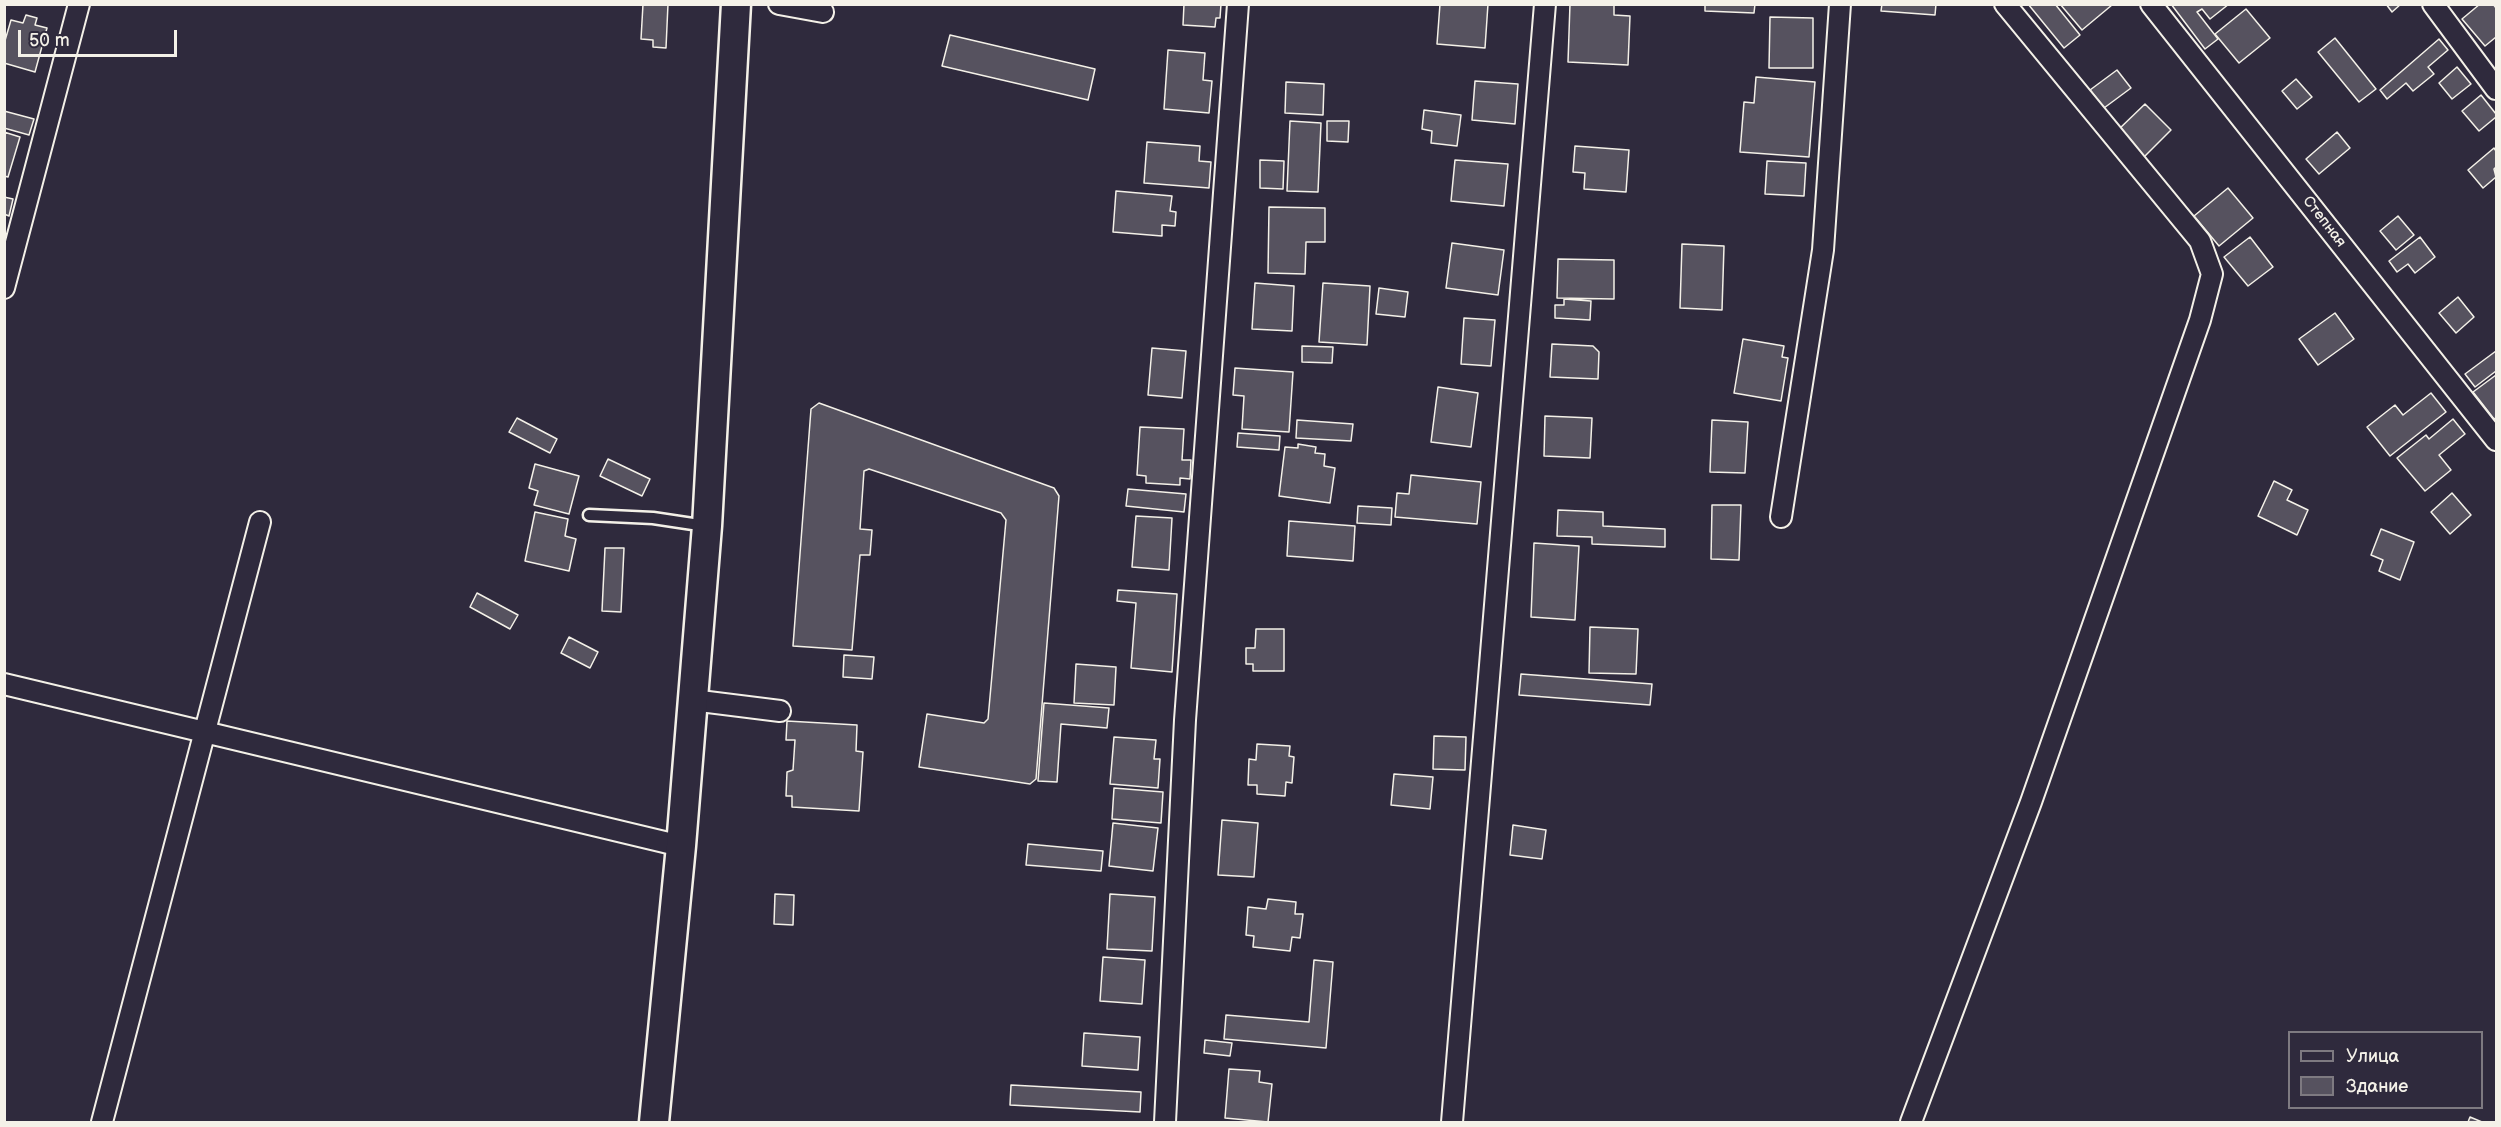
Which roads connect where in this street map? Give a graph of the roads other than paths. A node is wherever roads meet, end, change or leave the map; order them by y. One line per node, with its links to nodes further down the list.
1 (79, 4): 12 (street)
2 (736, 4): 17 (street)
3 (779, 4): 10 (street)
4 (1238, 4): 25 (street)
5 (1545, 4): 26 (street)
6 (1840, 4): 15 (street)
7 (2005, 4): 27 (street)
8 (2151, 4): 13 (street, Степная)
9 (2433, 4): 11 (street)
10 (823, 12)
11 (2496, 89)
12 (4, 288)
13 (2496, 440)
14 (589, 515): 17 (lane)
15 (1781, 517)
16 (260, 522): 21 (street)
17 (707, 526): 19 (street)
18 (4, 684): 21 (street)
19 (692, 700): 20 (street); 22 (street)
20 (780, 711)
21 (203, 733): 22 (street); 23 (street)
22 (681, 846): 24 (street)
23 (102, 1122)
24 (654, 1122)
25 (1165, 1122)
26 (1452, 1122)
27 (1911, 1122)

